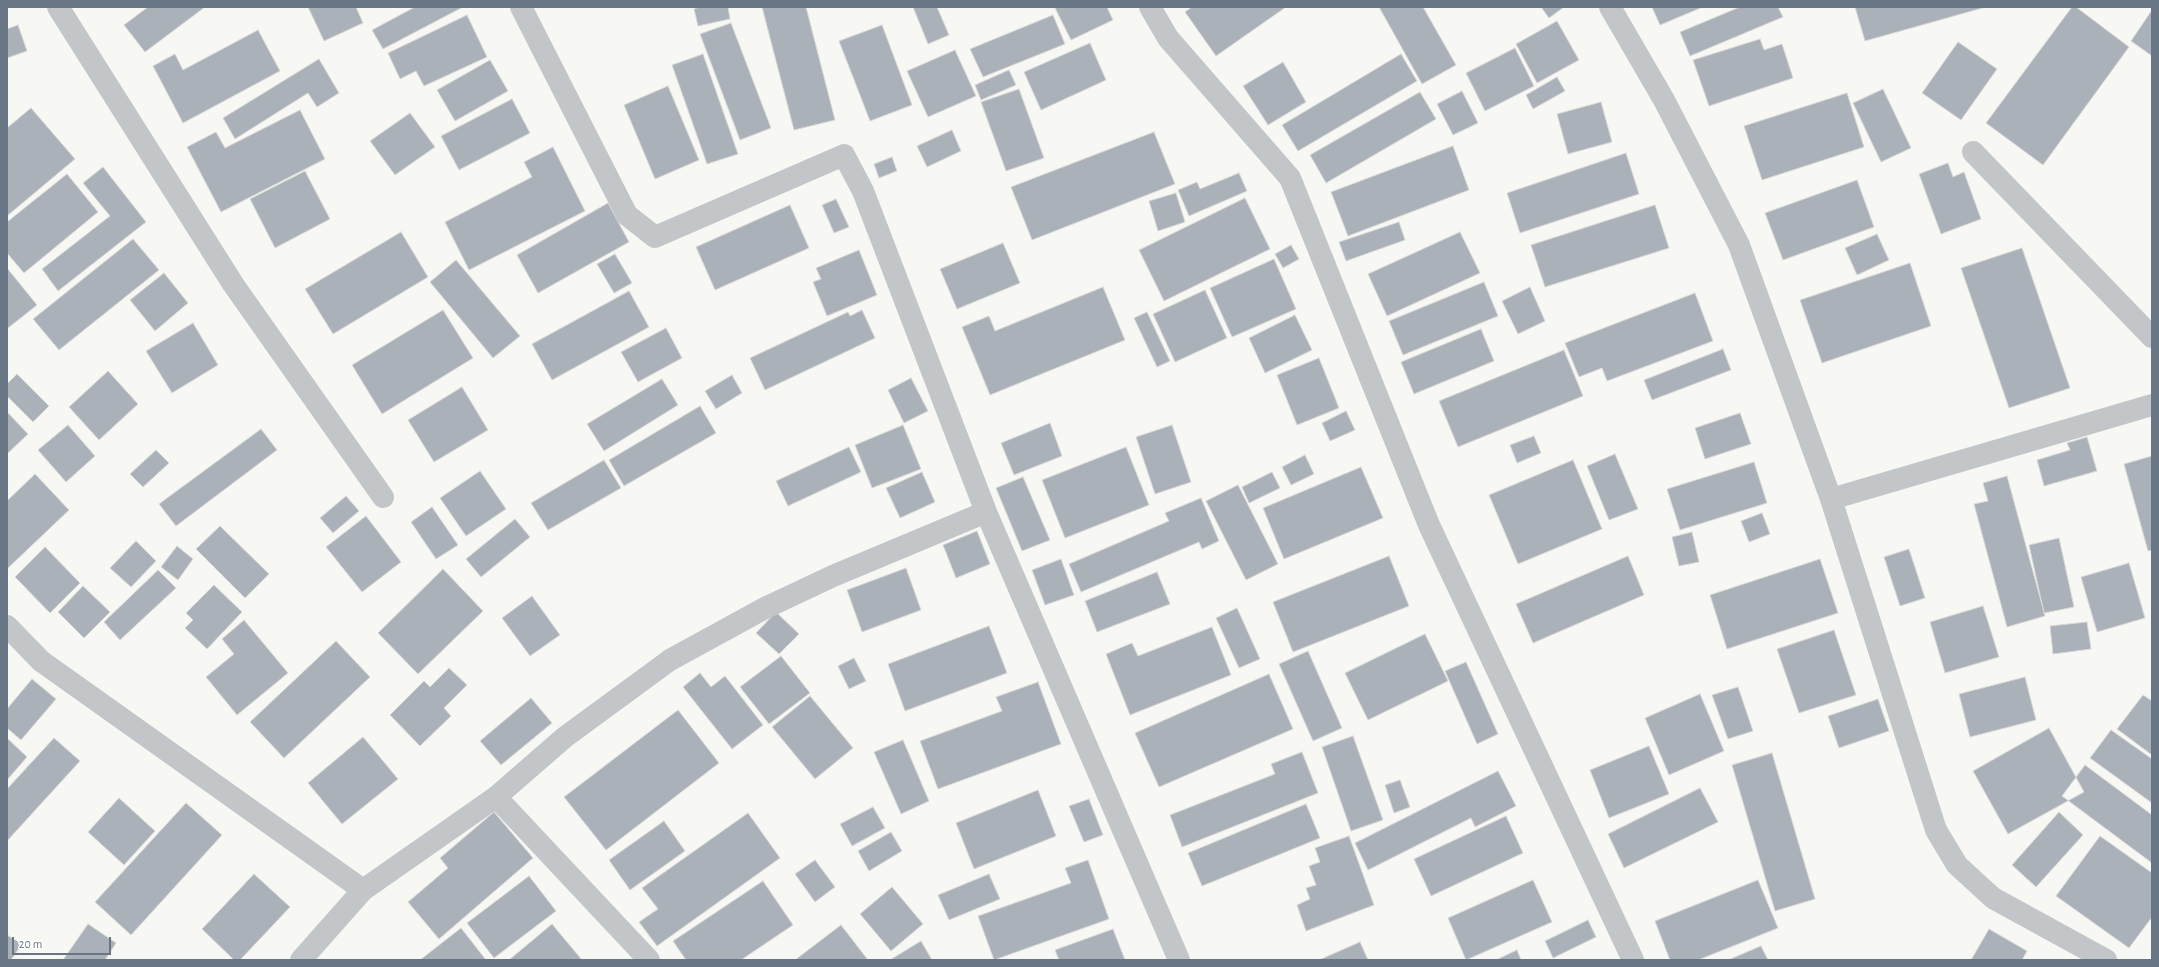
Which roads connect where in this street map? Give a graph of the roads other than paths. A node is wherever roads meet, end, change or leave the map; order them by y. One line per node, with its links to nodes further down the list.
1 (58, 7): 8 (street)
2 (521, 7): 10 (street)
3 (1150, 7): 17 (street)
4 (1610, 7): 9 (street)
5 (1973, 152): 6 (street)
6 (2152, 337)
7 (2152, 405): 9 (street)
8 (383, 497)
9 (1831, 499): 18 (street)
10 (986, 512): 12 (street); 16 (street)
11 (7, 626): 13 (street)
12 (496, 797): 13 (street); 15 (street)
13 (363, 890): 14 (street)
14 (300, 960)
15 (649, 960)
16 (1179, 960)
17 (1633, 960)
18 (2106, 960)

